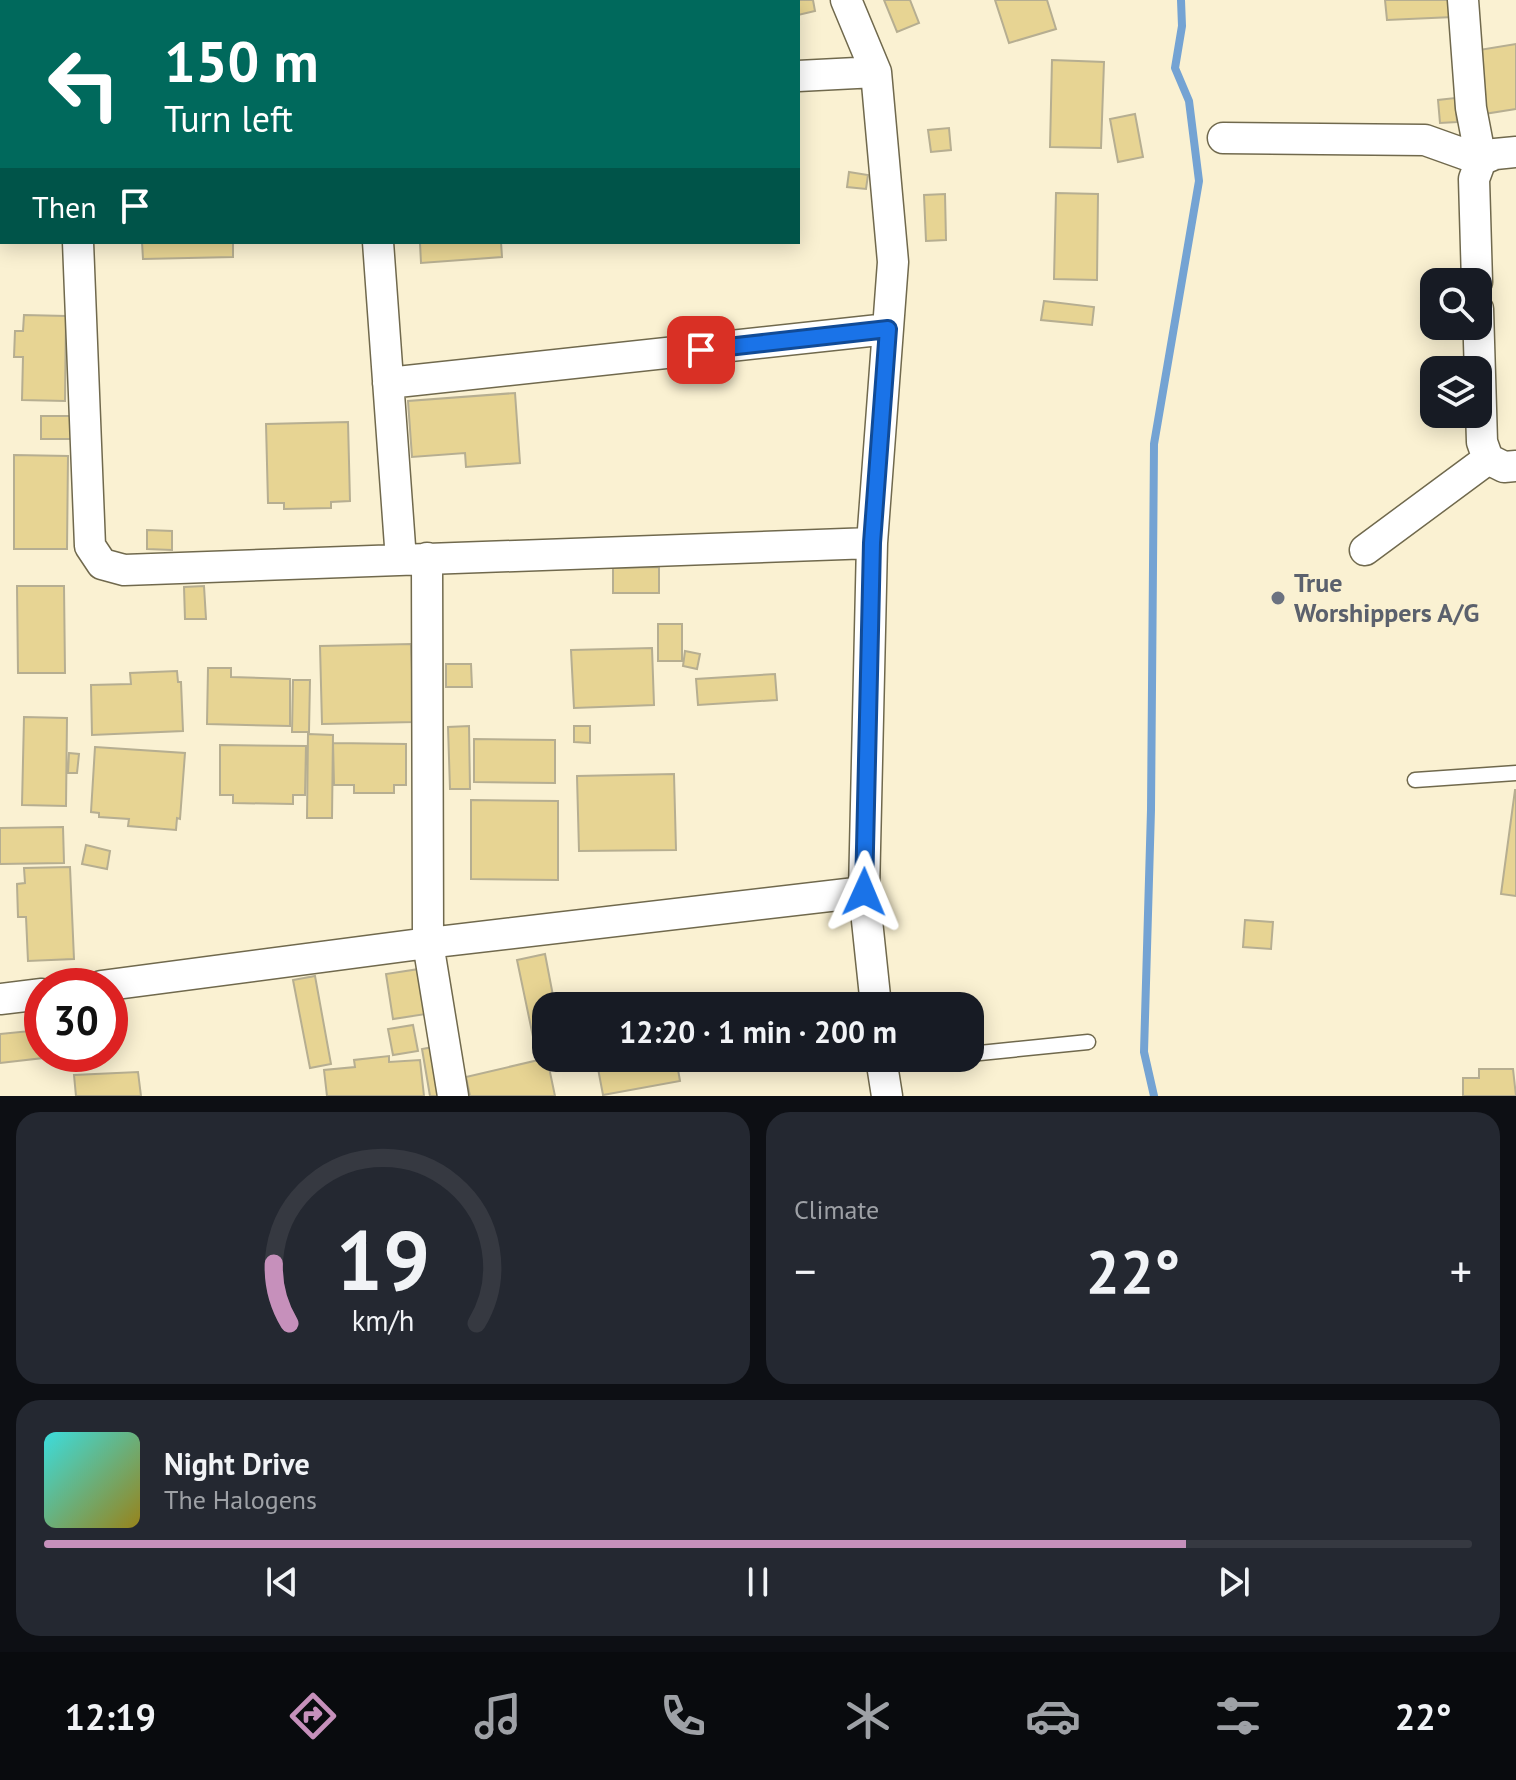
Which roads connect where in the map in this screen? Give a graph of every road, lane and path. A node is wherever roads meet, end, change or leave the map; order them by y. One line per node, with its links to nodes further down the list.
1 (846, 0): 3 (street)
2 (1463, 0): 7 (street)
3 (876, 72): 4 (street); 11 (street)
4 (800, 76)
5 (1223, 138): 7 (street)
6 (1516, 152): 7 (street)
7 (1481, 160): 10 (street)
8 (78, 244): 17 (street)
9 (378, 244): 13 (street)
10 (1477, 268)
11 (888, 329): 13 (street); 15 (street)
12 (1479, 340): 14 (street)
13 (388, 383): 17 (street)
14 (1502, 462): 16 (street)
15 (872, 543): 17 (street); 20 (street)
16 (1365, 550)
17 (414, 559): 21 (street)
18 (1516, 773): 19 (lane)
19 (1415, 780)
20 (864, 892): 21 (street); 23 (street)
21 (428, 943): 22 (street); 29 (street)
22 (128, 982)
23 (875, 992)
24 (24, 996): 25 (street)
25 (0, 999)
26 (1088, 1042): 27 (lane)
27 (984, 1053)
28 (884, 1072): 30 (street)
29 (453, 1096)
30 (887, 1096)

